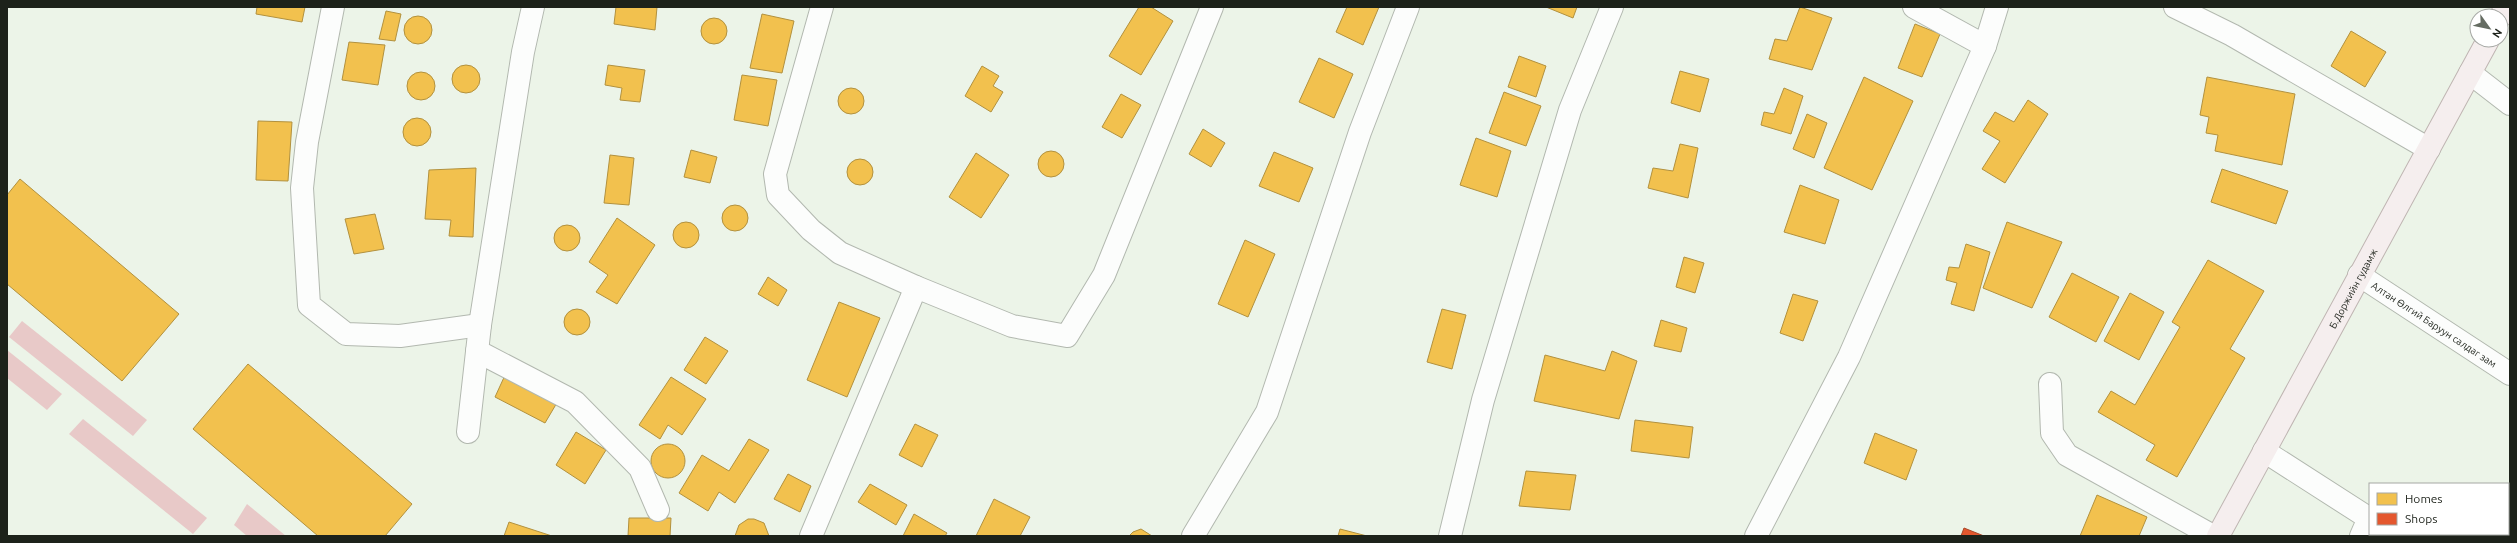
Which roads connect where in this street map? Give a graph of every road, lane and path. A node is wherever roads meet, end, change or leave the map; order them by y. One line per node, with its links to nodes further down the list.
1 (333, 7): 17 (street)
2 (533, 7): 17 (street)
3 (822, 7): 16 (street)
4 (1212, 7): 16 (street)
5 (1408, 7): 26 (street)
6 (1612, 7): 27 (street)
7 (1914, 7): 10 (street)
8 (1997, 7): 10 (street)
9 (2175, 7): 14 (street)
10 (1985, 46): 28 (street)
11 (2484, 48): 12 (main road, Б.Доржийн гудамж)
12 (2470, 73): 13 (street); 14 (main road, Б.Доржийн гудамж)
13 (2510, 104)
14 (2429, 149): 15 (main road, Б.Доржийн гудамж)
15 (2359, 275): 19 (street, Алтан Өлгий Баруун салдаг зам); 22 (main road, Б.Доржийн гудамж)
16 (916, 287): 25 (street)
17 (480, 325): 18 (street)
18 (477, 351): 21 (street); 23 (street)
19 (2510, 374)
20 (2050, 384): 29 (street)
21 (468, 432)
22 (2264, 451): 24 (street); 30 (main road, Б.Доржийн гудамж)
23 (658, 510)
24 (2367, 524)
25 (811, 536)
26 (1193, 536)
27 (1450, 536)
28 (1756, 536)
29 (2213, 536)
30 (2218, 536)

